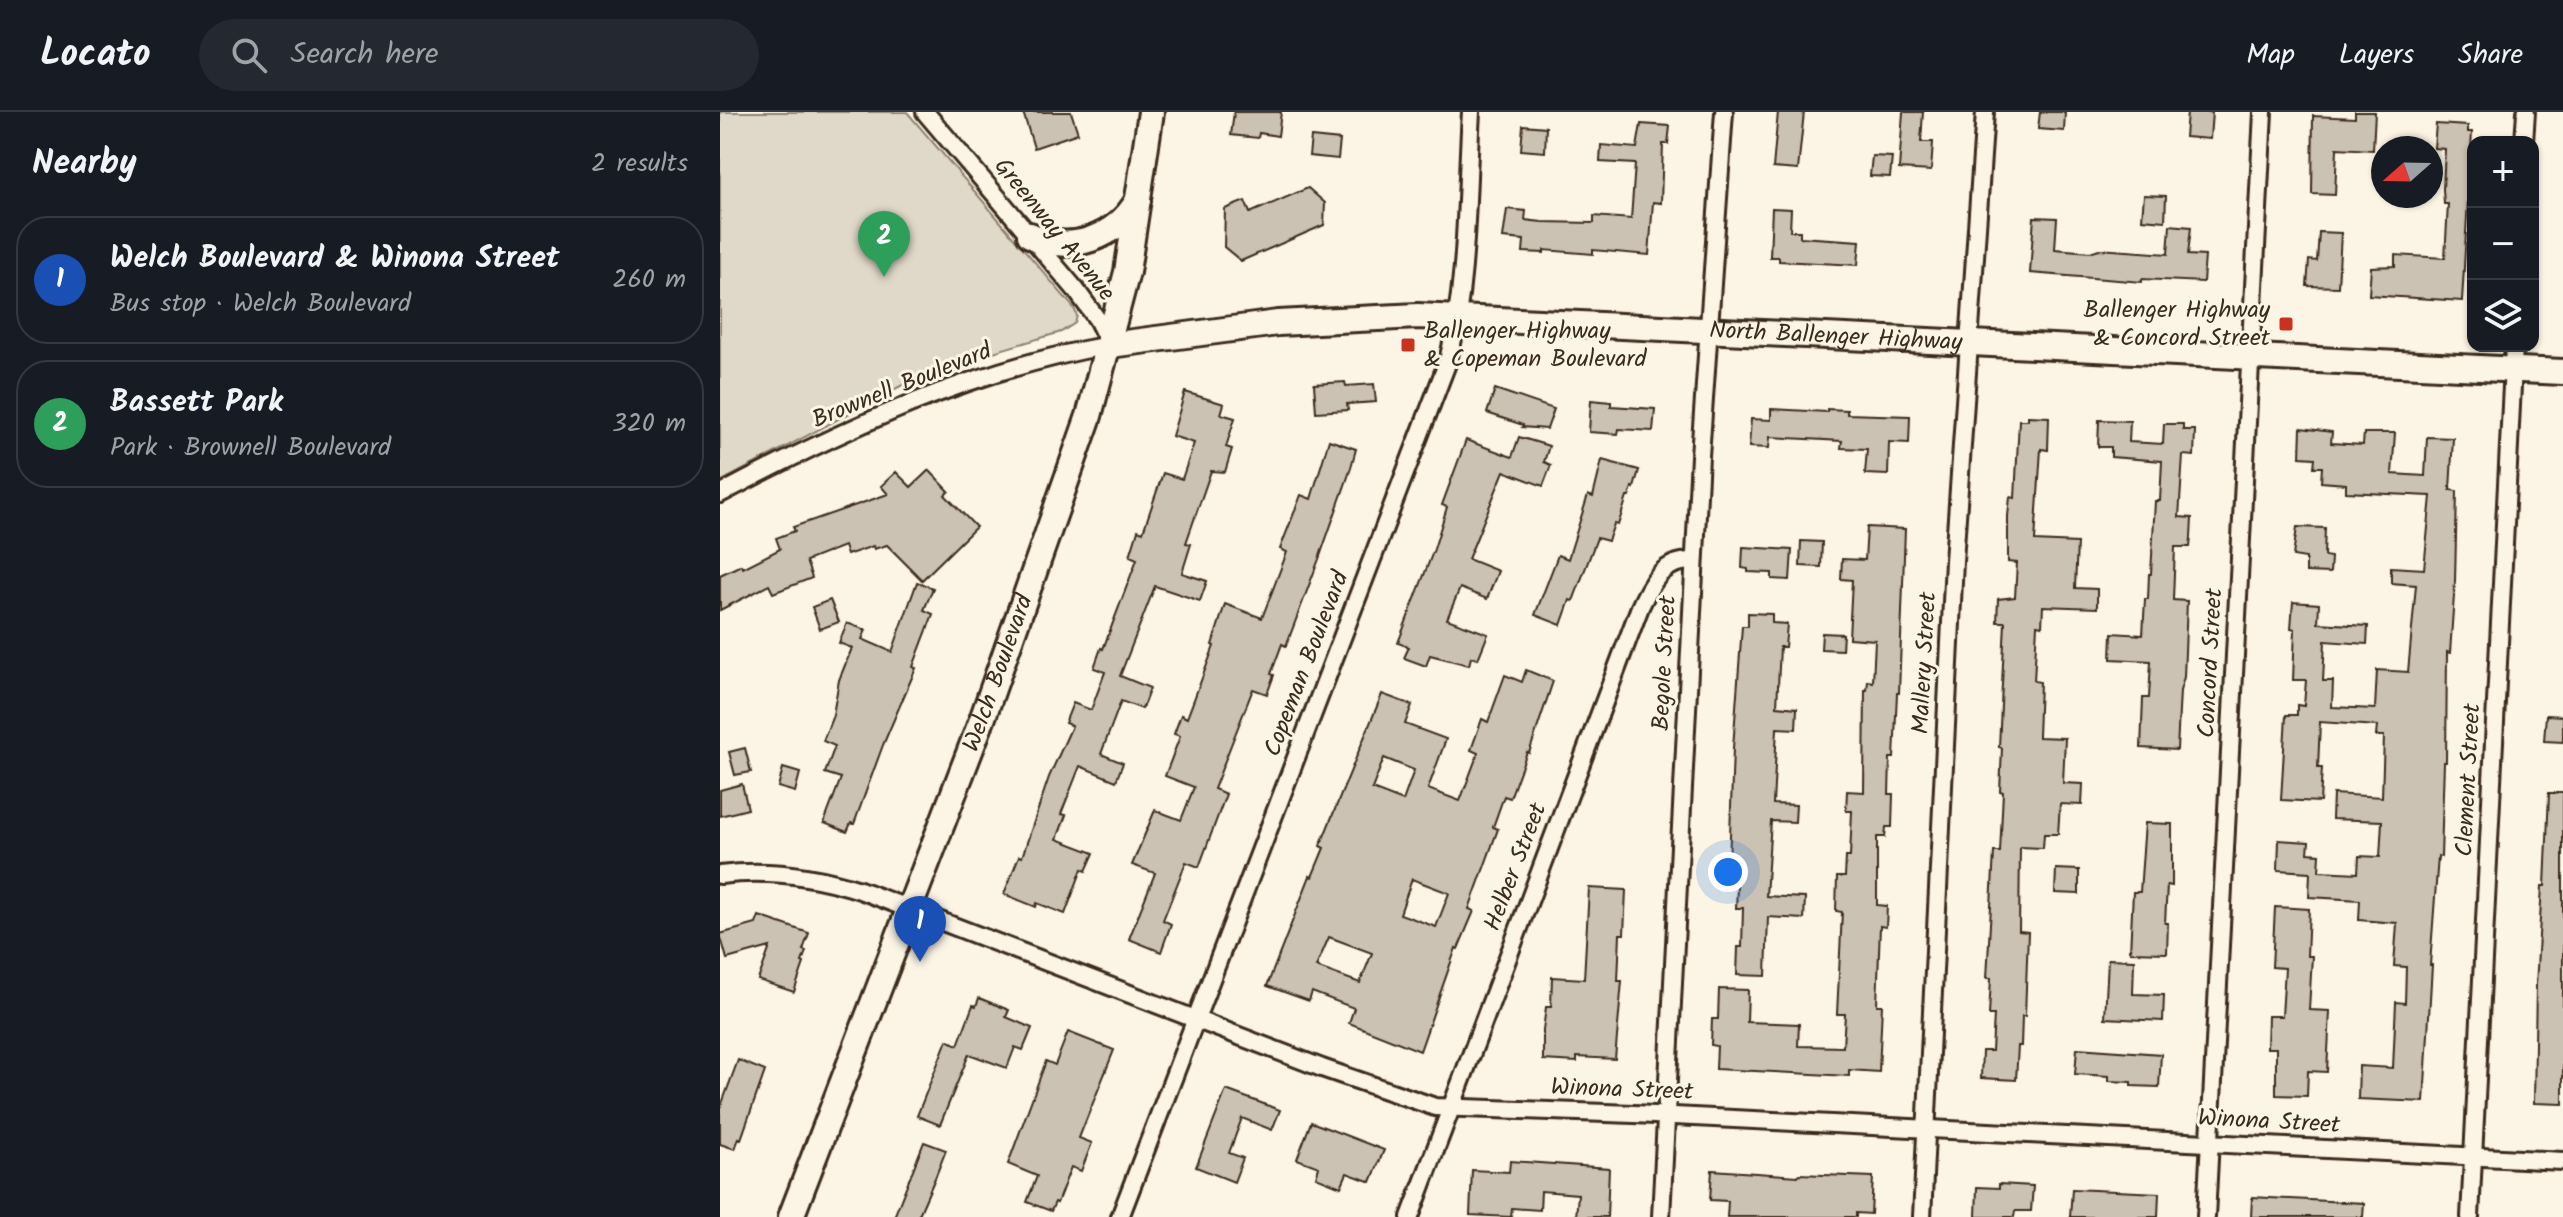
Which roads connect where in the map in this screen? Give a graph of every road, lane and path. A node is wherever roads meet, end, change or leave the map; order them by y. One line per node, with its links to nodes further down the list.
1 (925, 112): 10 (street, Greenway Avenue)
2 (1151, 112): 9 (main road, Welch Boulevard)
3 (1471, 112): 11 (street, Copeman Boulevard)
4 (1724, 112): 12 (street, Begole Street)
5 (1985, 112): 13 (street, Mallery Street)
6 (2263, 112): 15 (street, Concord Street)
7 (2526, 112): 8 (street)
8 (2524, 136)
9 (1141, 194): 10 (main road); 14 (main road, Welch Boulevard)
10 (1030, 235): 14 (street, Greenway Avenue)
11 (1457, 317): 12 (main road, North Ballenger Highway); 14 (main road, North Ballenger Highway); 22 (street, Copeman Boulevard)
12 (1709, 329): 13 (main road, North Ballenger Highway); 19 (street, Begole Street)
13 (1970, 342): 15 (main road, North Ballenger Highway); 25 (street, Mallery Street)
14 (1110, 345): 18 (street, Brownell Boulevard); 21 (main road, Welch Boulevard)
15 (2251, 357): 16 (main road, North Ballenger Highway); 26 (street, Concord Street)
16 (2514, 358): 17 (main road, North Ballenger Highway); 27 (street, Clement Street)
17 (2563, 372)
18 (720, 494)
19 (1694, 561): 23 (street, Helber Street); 24 (street, Begole Street)
20 (720, 875): 21 (street, Winona Street)
21 (910, 908): 22 (street, Winona Street); 29 (main road, Welch Boulevard)
22 (1196, 1019): 23 (street, Winona Street); 30 (street, Copeman Boulevard)
23 (1450, 1109): 24 (street, Winona Street); 31 (street, Helber Street)
24 (1666, 1115): 25 (street, Winona Street); 32 (street, Begole Street)
25 (1927, 1129): 26 (street, Winona Street); 33 (street, Mallery Street)
26 (2210, 1144): 27 (street, Winona Street); 34 (street, Concord Street)
27 (2473, 1157): 28 (street, Winona Street); 35 (street, Clement Street)
28 (2563, 1161)
29 (791, 1217)
30 (1120, 1217)
31 (1410, 1217)
32 (1661, 1217)
33 (1922, 1217)
34 (2206, 1217)
35 (2470, 1217)

